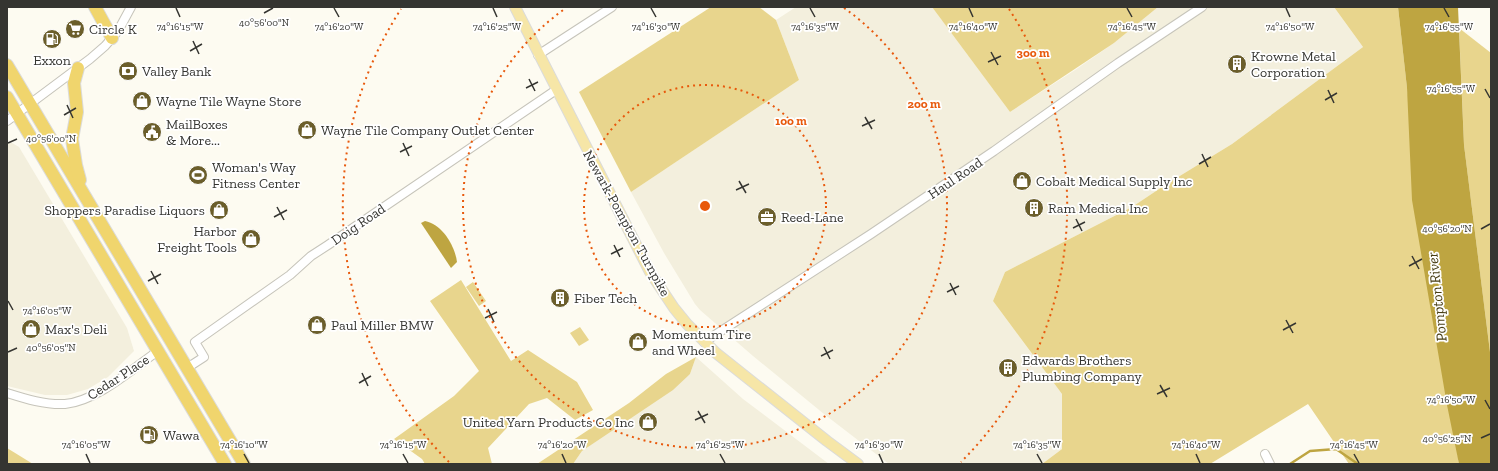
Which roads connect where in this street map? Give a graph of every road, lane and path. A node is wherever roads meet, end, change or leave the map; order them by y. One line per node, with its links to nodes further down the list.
1 (95, 7): 6 (highway)
2 (131, 7): 6 (street)
3 (515, 7): 7 (main road, Newark-Pompton Turnpike)
4 (612, 7): 7 (street)
5 (1202, 7): 16 (street, Haul Road)
6 (112, 38): 9 (street)
7 (538, 54): 10 (main road, Newark-Pompton Turnpike)
8 (7, 64): 12 (highway)
9 (78, 68): 12 (street); 15 (highway)
10 (556, 90): 16 (main road, Newark-Pompton Turnpike); 18 (street, Doig Road)
11 (7, 97): 13 (highway)
12 (30, 104): 13 (street); 15 (highway)
13 (17, 114): 14 (street); 17 (highway)
14 (7, 121)
15 (87, 200): 18 (highway)
16 (704, 342): 23 (main road, Newark-Pompton Turnpike)
17 (158, 351): 19 (street, Cedar Place); 21 (highway)
18 (187, 368): 22 (highway)
19 (7, 393)
20 (1265, 454): 24 (street)
21 (226, 464)
22 (244, 464)
23 (858, 464)
24 (1270, 464)

